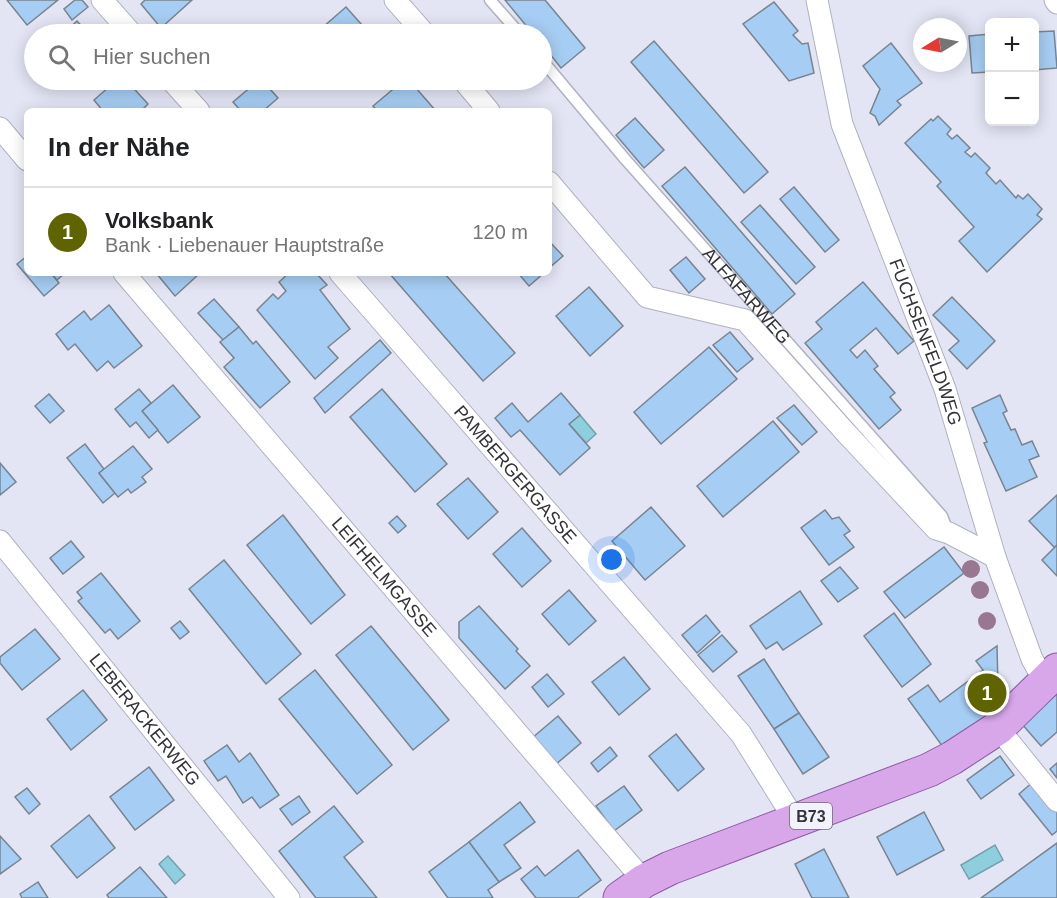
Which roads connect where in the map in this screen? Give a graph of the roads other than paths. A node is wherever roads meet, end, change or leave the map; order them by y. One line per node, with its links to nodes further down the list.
1 (102, 0): 6 (street)
2 (395, 0): 7 (street)
3 (490, 0): 8 (lane)
4 (805, 0): 5 (street)
5 (819, 9): 21 (street, FUCHSENFELDWEG)
6 (123, 24)
7 (415, 24)
8 (510, 24)
9 (552, 72): 19 (lane, ALFAFARWEG)
10 (180, 90): 12 (street)
11 (471, 90): 13 (street)
12 (196, 108)
13 (486, 108)
14 (0, 128): 15 (street)
15 (24, 156)
16 (552, 186): 19 (street, ALFAFARWEG)
17 (126, 276): 26 (street, LEIFHELMGASSE)
18 (343, 276): 25 (street, PAMBERGERGASSE)
19 (949, 533): 21 (street, ALFAFARWEG)
20 (0, 541): 27 (street, LEBERACKERWEG)
21 (995, 557): 22 (street, FUCHSENFELDWEG)
22 (1051, 676): 23 (main road, B73)
23 (998, 728): 24 (street); 25 (main road, B73)
24 (1057, 801)
25 (796, 822): 26 (main road, B73)
26 (632, 890)
27 (289, 898)

